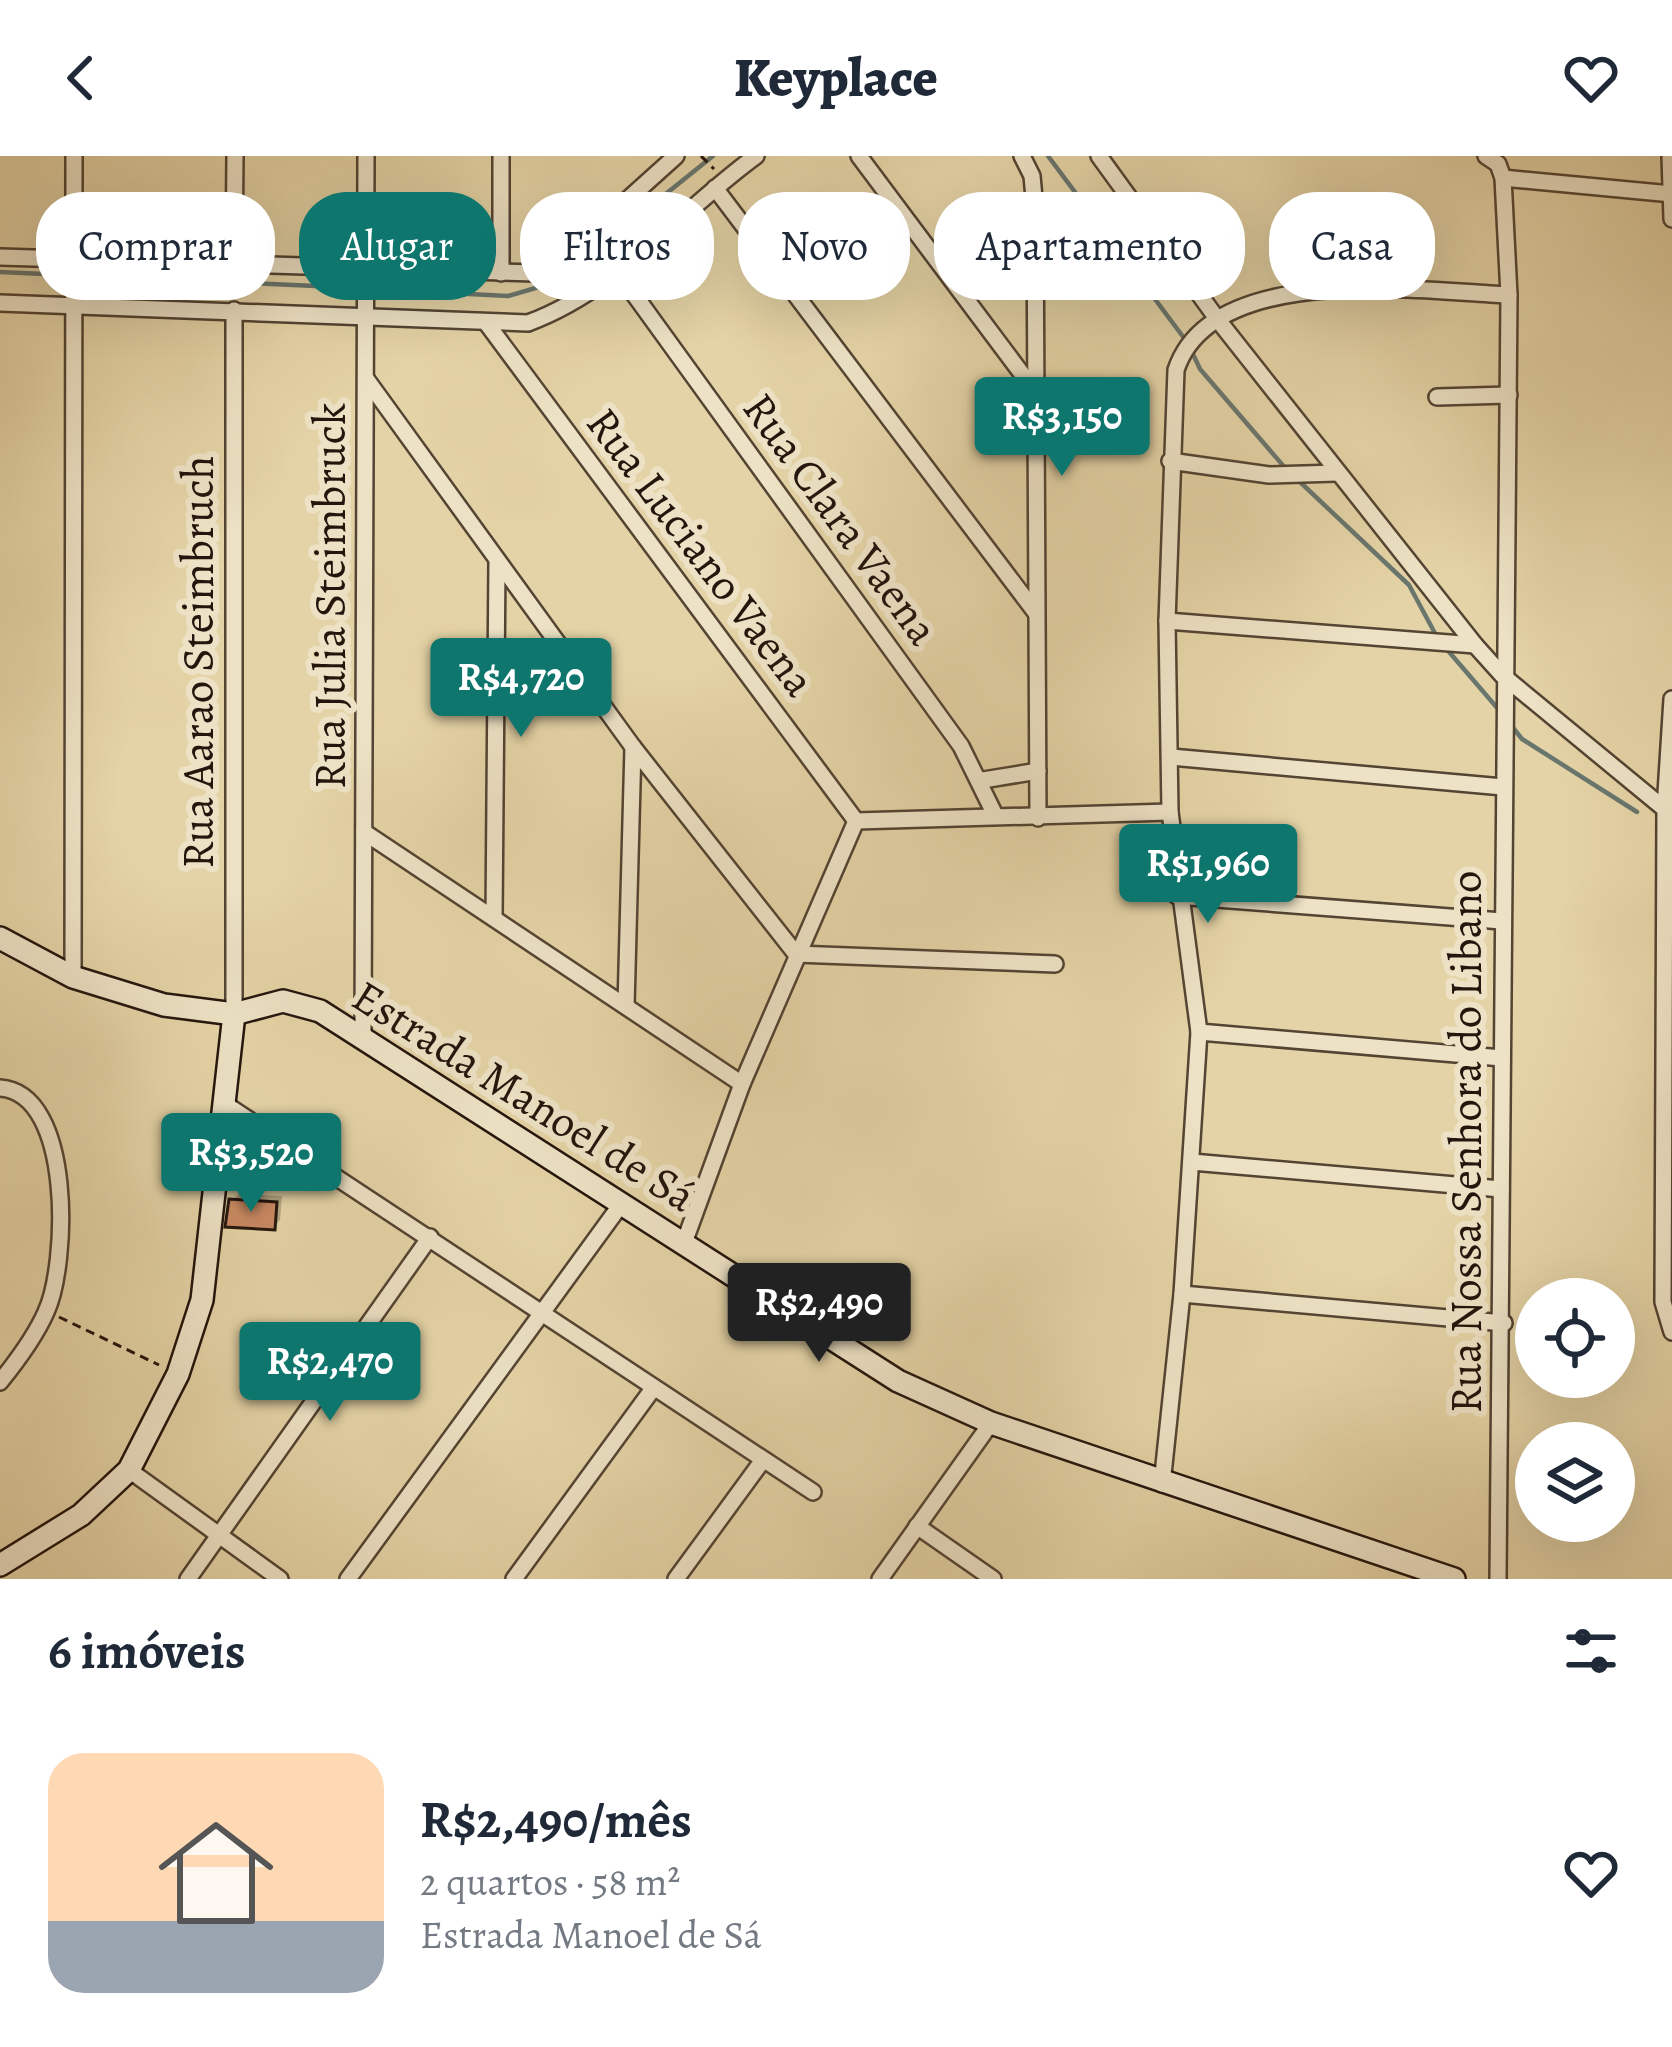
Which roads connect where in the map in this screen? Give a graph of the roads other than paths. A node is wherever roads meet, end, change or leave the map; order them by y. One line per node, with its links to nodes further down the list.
1 (74, 156): 13 (street)
2 (235, 156): 14 (street)
3 (366, 156): 15 (street, Rua Julia Steimbruck)
4 (501, 156): 22 (street)
5 (676, 156): 22 (street)
6 (756, 156): 12 (street)
7 (859, 156): 34 (street)
8 (1022, 156): 34 (street)
9 (1099, 156): 31 (street)
10 (1670, 156): 17 (street)
11 (1496, 166): 17 (street); 23 (street, Rua Nossa Senhora do Libano)
12 (717, 181): 16 (street); 40 (street)
13 (74, 192)
14 (235, 192)
15 (366, 192)
16 (705, 192)
17 (1671, 194): 18 (street)
18 (1672, 219)
19 (0, 257): 20 (street)
20 (36, 258)
21 (496, 274): 22 (street)
22 (501, 274)
23 (1509, 295): 31 (street); 35 (street, Rua Nossa Senhora do Libano)
24 (365, 300): 30 (street, Rua Julia Steimbruck)
25 (576, 300): 32 (street)
26 (638, 300): 49 (street, Rua Clara Vaena)
27 (76, 302): 28 (street); 29 (street); 63 (street)
28 (0, 303)
29 (234, 310): 30 (street); 65 (street, Rua Aarao Steimbruch)
30 (365, 311): 32 (street); 33 (street, Rua Julia Steimbruck)
31 (1214, 322): 37 (street); 38 (street)
32 (488, 325): 55 (street, Rua Luciano Vaena)
33 (367, 380): 39 (street); 56 (street, Rua Julia Steimbruck)
34 (1037, 394): 40 (street)
35 (1509, 394): 36 (street); 43 (street, Rua Nossa Senhora do Libano)
36 (1437, 397)
37 (1170, 461): 38 (street); 41 (street)
38 (1337, 473): 42 (street)
39 (496, 561): 45 (street); 58 (street)
40 (1036, 613): 48 (street)
41 (1167, 621): 42 (street); 46 (street)
42 (1475, 645): 43 (street)
43 (1502, 675): 50 (street, Rua Nossa Senhora do Libano); 53 (street)
44 (1672, 699): 47 (street)
45 (633, 747): 61 (street); 64 (street)
46 (1171, 757): 50 (street); 51 (street)
47 (1670, 763): 53 (street)
48 (1038, 771): 49 (street); 54 (street)
49 (982, 781): 52 (street, Rua Clara Vaena)
50 (1503, 787): 59 (street, Rua Nossa Senhora do Libano)
51 (1170, 812): 54 (street); 57 (street)
52 (995, 814): 54 (street); 55 (street)
53 (1667, 816): 80 (street)
54 (1038, 818)
55 (856, 821): 61 (street)
56 (364, 832): 58 (street); 67 (street, Rua Julia Steimbruck)
57 (1177, 896): 59 (street); 66 (street)
58 (494, 918): 64 (street)
59 (1502, 922): 68 (street, Rua Nossa Senhora do Libano)
60 (5, 947): 63 (main road, Estrada Manoel de Sá)
61 (796, 954): 62 (street); 69 (street)
62 (1055, 964)
63 (74, 977): 65 (main road, Estrada Manoel de Sá)
64 (626, 1006): 69 (street)
65 (234, 1014): 67 (main road, Estrada Manoel de Sá); 71 (main road)
66 (1199, 1032): 68 (street); 72 (street)
67 (363, 1036): 74 (main road, Estrada Manoel de Sá)
68 (1502, 1058): 73 (street, Rua Nossa Senhora do Libano)
69 (742, 1084): 76 (street)
70 (0, 1088): 81 (street)
71 (222, 1102): 75 (street); 85 (main road)
72 (1192, 1162): 73 (street); 77 (street)
73 (1501, 1189): 79 (street, Rua Nossa Senhora do Libano)
74 (622, 1203): 76 (main road, Estrada Manoel de Sá); 78 (street)
75 (430, 1237): 78 (street); 89 (street)
76 (683, 1243): 83 (main road, Estrada Manoel de Sá)
77 (1182, 1294): 79 (street); 86 (street)
78 (543, 1311): 82 (street); 94 (street)
79 (1504, 1323): 99 (street, Rua Nossa Senhora do Libano)
80 (1672, 1332)
81 (0, 1382)
82 (652, 1390): 84 (street); 95 (street)
83 (991, 1423): 86 (main road, Estrada Manoel de Sá); 88 (street)
84 (763, 1460): 87 (street); 96 (street)
85 (129, 1470): 89 (street); 90 (main road)
86 (1162, 1484): 91 (main road, Estrada Manoel de Sá)
87 (813, 1492)
88 (917, 1526): 97 (street); 98 (street)
89 (221, 1536): 92 (street); 93 (street)
90 (0, 1565)
91 (1448, 1578)
92 (188, 1579)
93 (280, 1579)
94 (348, 1579)
95 (514, 1579)
96 (676, 1579)
97 (880, 1579)
98 (993, 1579)
99 (1498, 1579)

